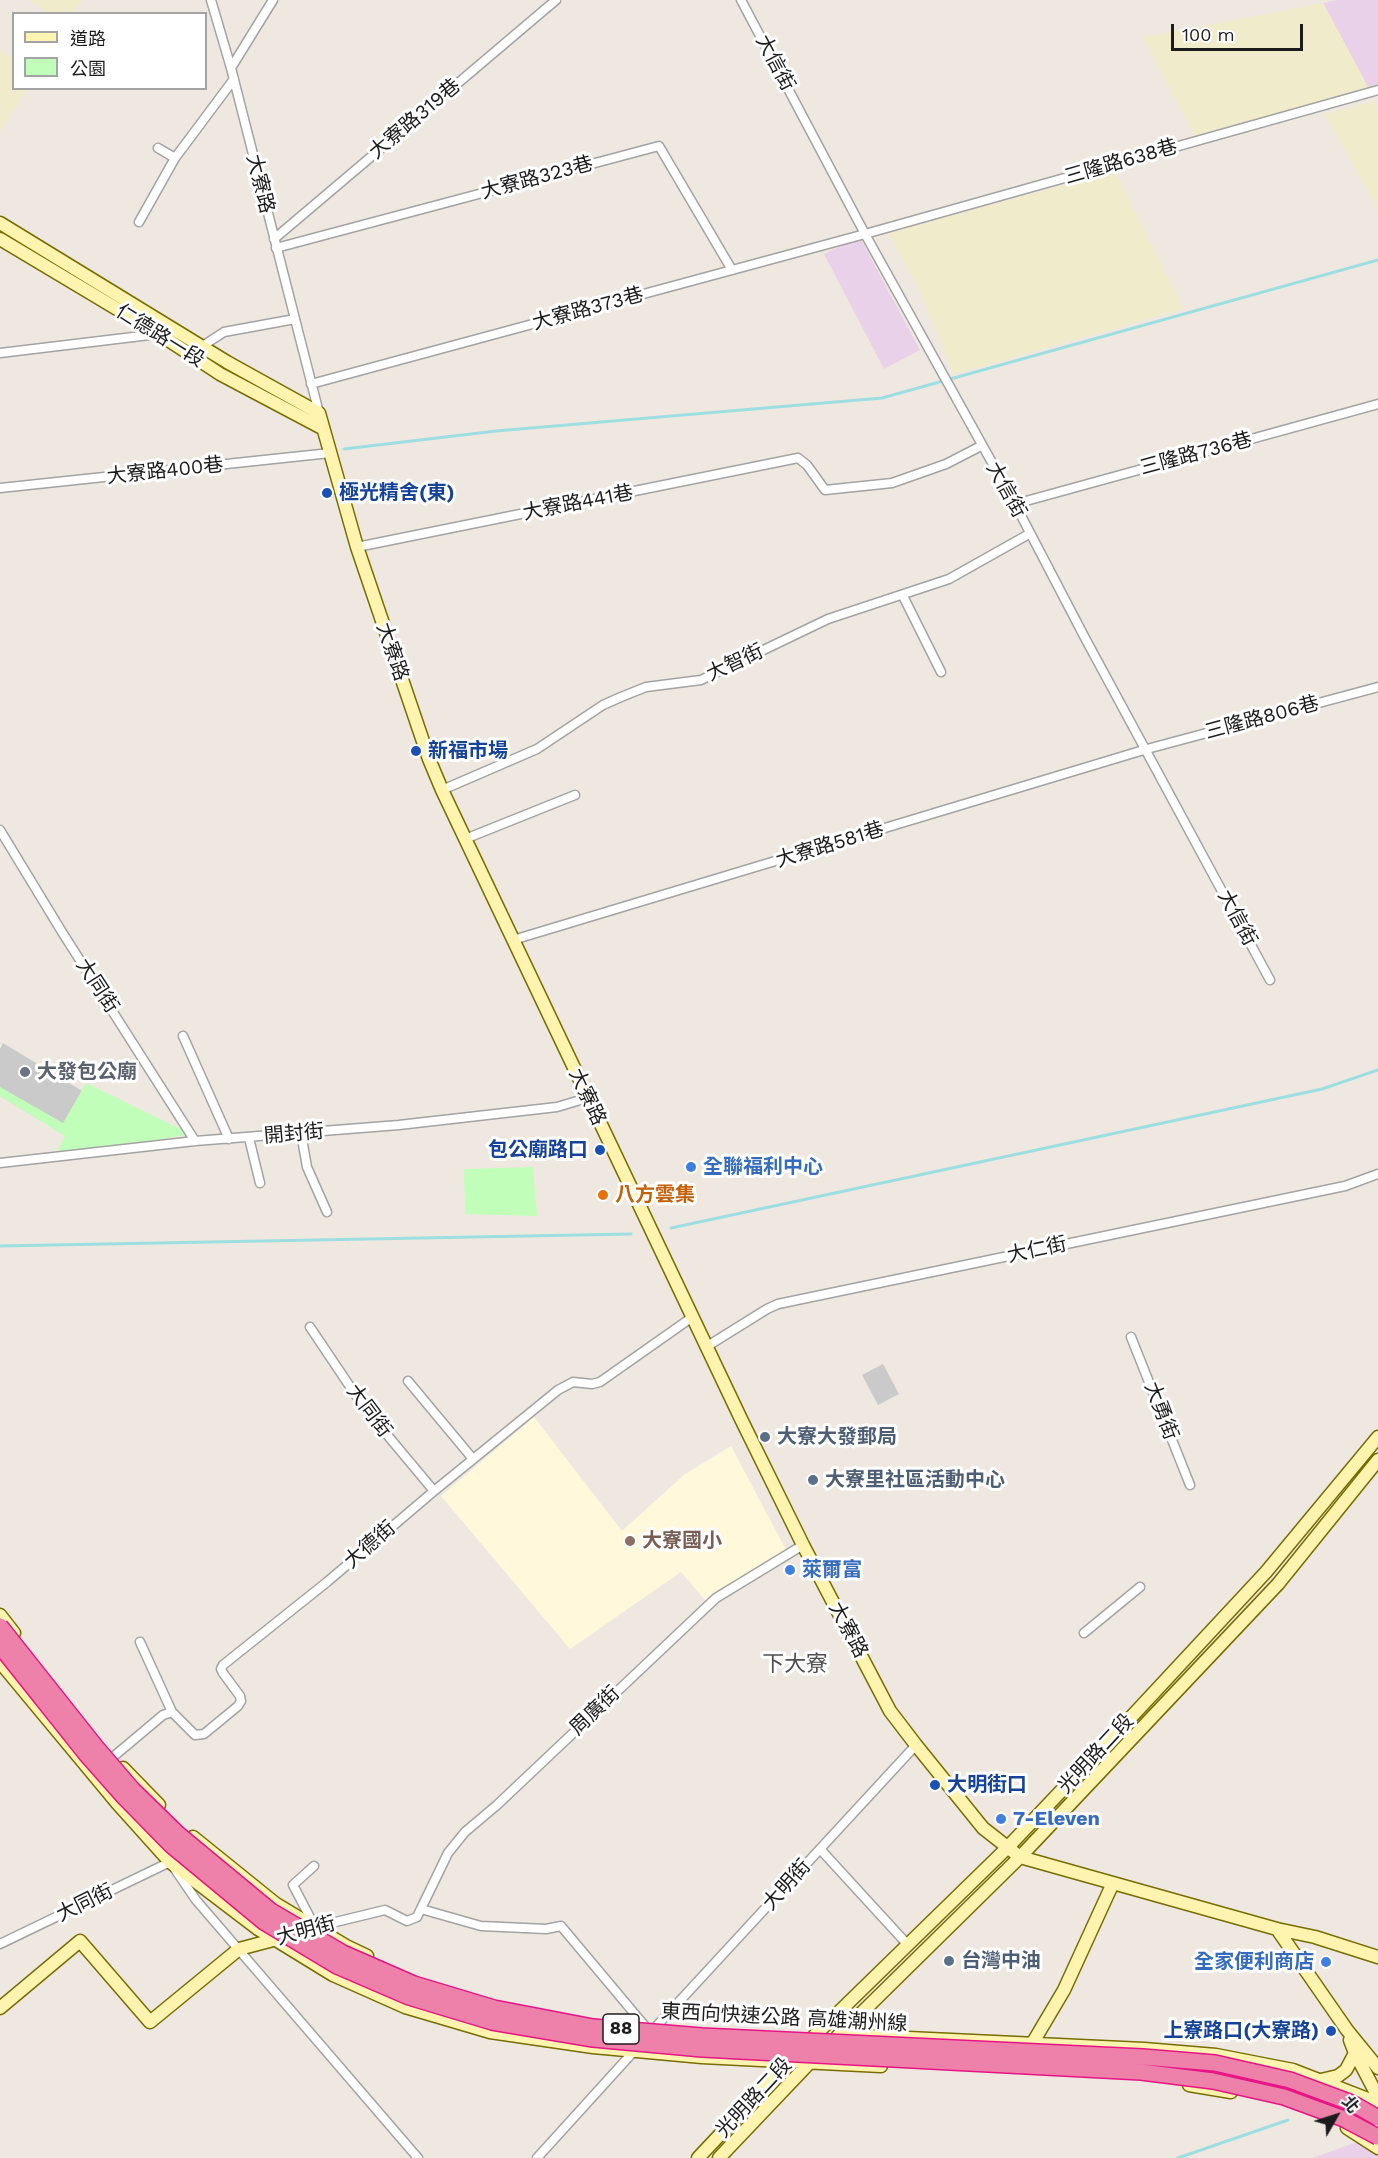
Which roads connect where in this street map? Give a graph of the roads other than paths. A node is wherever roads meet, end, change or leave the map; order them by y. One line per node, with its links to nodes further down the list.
1 (211, 0): 5 (street, 大寮路)
2 (273, 0): 5 (street)
3 (556, 0): 14 (street, 大寮路319巷)
4 (741, 0): 12 (street, 大信街)
5 (231, 68): 6 (street, 大寮路)
6 (234, 79): 9 (street); 14 (street, 大寮路)
7 (1378, 90): 12 (street, 三隆路638巷)
8 (158, 148): 9 (street)
9 (175, 158): 10 (street)
10 (139, 222)
11 (0, 223): 18 (street, 仁德路一段)
12 (865, 234): 15 (street, 大寮路373巷); 24 (street, 大信街)
13 (0, 239): 17 (street, 仁德路一段)
14 (275, 243): 15 (street, 大寮路323巷); 16 (street, 大寮路)
15 (732, 270): 20 (street, 大寮路373巷)
16 (295, 319): 18 (street); 20 (street, 大寮路)
17 (159, 334): 19 (street); 23 (street, 仁德路一段)
18 (201, 346): 22 (street, 仁德路一段)
19 (0, 353)
20 (311, 384): 22 (street, 大寮路)
21 (1378, 404): 27 (street, 三隆路736巷)
22 (319, 413): 23 (street, 大寮路)
23 (322, 428): 25 (street, 大寮路)
24 (981, 446): 27 (street, 大信街); 29 (street, 大寮路441巷)
25 (330, 453): 26 (street, 大寮路400巷); 29 (street, 大寮路)
26 (0, 488)
27 (1015, 504): 28 (street, 大信街)
28 (1029, 534): 30 (street, 大智街); 33 (street, 大信街)
29 (357, 547): 34 (street, 大寮路)
30 (903, 596): 31 (street); 34 (street, 大智街)
31 (941, 672)
32 (1378, 687): 33 (street, 三隆路806巷)
33 (1147, 749): 38 (street, 大寮路581巷); 39 (street, 大信街)
34 (442, 790): 37 (street, 大寮路)
35 (574, 795): 37 (street)
36 (0, 830): 45 (street, 大同街)
37 (465, 839): 38 (street, 大寮路)
38 (513, 940): 41 (street, 大寮路)
39 (1270, 980)
40 (183, 1036): 44 (street)
41 (587, 1098): 42 (street, 開封街); 50 (street, 大寮路)
42 (301, 1133): 43 (street, 開封街); 49 (street)
43 (249, 1138): 44 (street, 開封街); 48 (street)
44 (229, 1139): 45 (street, 開封街)
45 (195, 1141): 46 (street, 開封街)
46 (0, 1163)
47 (1378, 1174): 53 (street, 大仁街)
48 (260, 1184)
49 (327, 1212)
50 (692, 1318): 53 (street, 大寮路); 56 (street, 大德街)
51 (310, 1327): 59 (street, 大同街)
52 (1131, 1336): 58 (street, 大勇街)
53 (706, 1347): 60 (street, 大寮路)
54 (408, 1381): 56 (street)
55 (1378, 1437): 71 (street, 光明路二段)
56 (473, 1459): 59 (street, 大德街)
57 (1378, 1460): 73 (street, 光明路二段)
58 (1190, 1485)
59 (434, 1491): 68 (street, 大德街)
60 (803, 1545): 69 (street, 大寮路); 77 (street, 周廣街)
61 (1140, 1587): 64 (street)
62 (0, 1615): 70 (street)
63 (0, 1626): 102 (highway, 東西向快速公路 高雄潮州線 / 88, bridge)
64 (1084, 1633)
65 (140, 1642): 68 (street)
66 (0, 1646): 103 (highway, 東西向快速公路 高雄潮州線 / 88, bridge)
67 (0, 1662): 74 (street)
68 (172, 1712): 70 (street)
69 (916, 1745): 71 (street, 大寮路); 72 (street, 大明街)
70 (113, 1757): 78 (street)
71 (1007, 1848): 73 (street, 大寮路); 80 (street, 光明路二段)
72 (820, 1849): 84 (street); 88 (street, 大明街)
73 (1020, 1857): 76 (street, 大寮路); 82 (street, 光明路二段)
74 (170, 1862): 81 (street); 83 (street, 大同街); 85 (street)
75 (314, 1866): 78 (street)
76 (1113, 1882): 79 (street, 大寮路); 92 (street)
77 (421, 1910): 78 (street, 大明街); 88 (street, 大明街)
78 (315, 1928): 81 (street, 大明街); 88 (street)
79 (1277, 1929): 86 (street, 大寮路); 89 (street)
80 (922, 1930): 82 (street); 84 (street, 光明路二段)
81 (274, 1939): 85 (street, 大明街); 93 (street)
82 (934, 1941): 91 (street, 光明路二段)
83 (0, 1944)
84 (908, 1945): 90 (street, 光明路二段)
85 (239, 1949): 87 (street, 大明街); 105 (street)
86 (1378, 1957)
87 (0, 2008)
88 (651, 2025): 90 (street); 93 (street, 大明街)
89 (1347, 2030): 94 (street); 97 (street)
90 (816, 2035): 91 (street); 95 (street, 光明路二段)
91 (839, 2035): 92 (street); 96 (street, 光明路二段)
92 (1032, 2044): 98 (street); 99 (street)
93 (633, 2051): 95 (street); 106 (street, 大明街)
94 (1355, 2053): 99 (street); 100 (street)
95 (789, 2061): 96 (street); 107 (street, 光明路二段)
96 (809, 2063): 98 (street); 108 (street, 光明路二段)
97 (1378, 2068)
98 (987, 2070): 104 (street)
99 (1321, 2080): 101 (street)
100 (1378, 2097)
101 (1378, 2103)
102 (1378, 2118)
103 (1378, 2137)
104 (1378, 2148)
105 (418, 2158)
106 (537, 2158)
107 (698, 2158)
108 (719, 2158)

